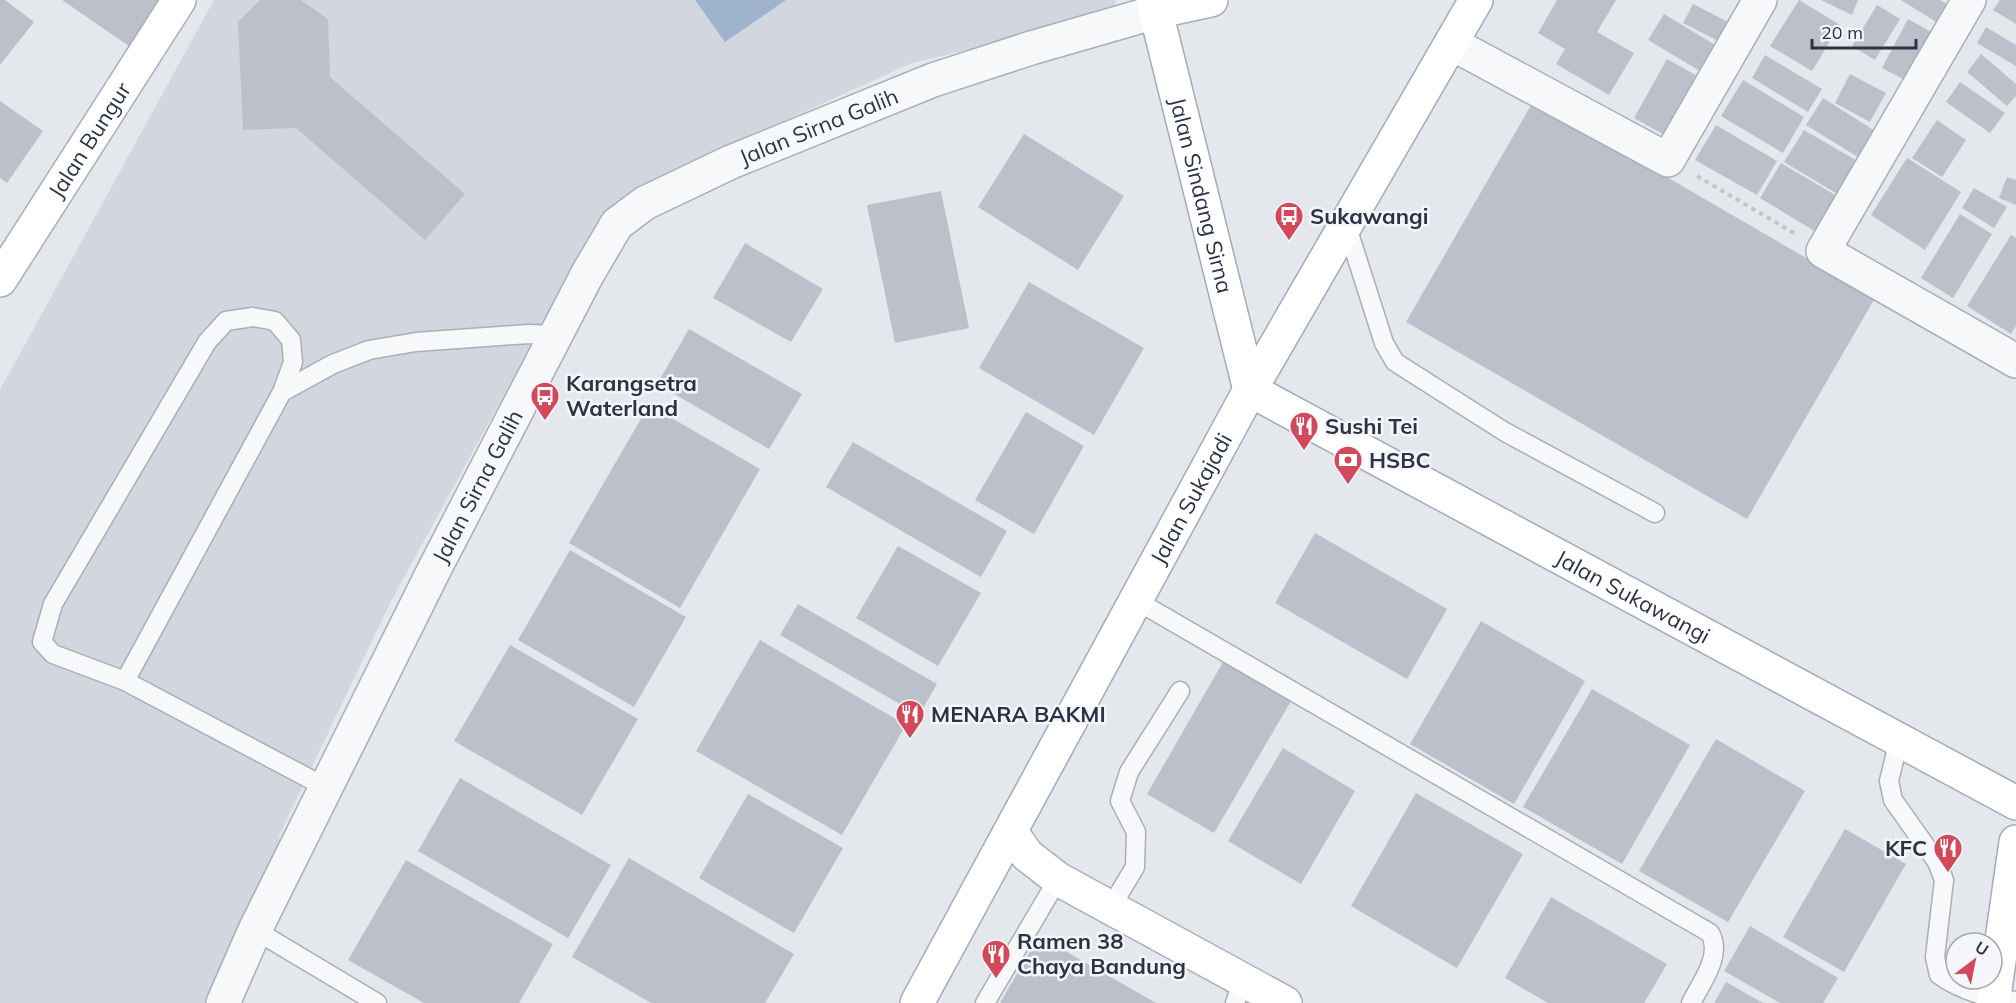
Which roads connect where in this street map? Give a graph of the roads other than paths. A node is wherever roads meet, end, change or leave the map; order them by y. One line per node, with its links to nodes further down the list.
1 (179, 0): 9 (main road, Jalan Bungur)
2 (1211, 0): 6 (main road, Jalan Sirna Galih)
3 (1476, 0): 7 (main road, Jalan Sukajadi)
4 (1760, 0): 7 (street)
5 (1968, 0): 11 (street)
6 (1154, 6): 10 (street, Jalan Sirna Galih); 12 (main road, Jalan Sindang Sirna)
7 (1451, 43): 8 (main road, Jalan Sukajadi)
8 (1346, 224): 12 (main road, Jalan Sukajadi); 14 (lane)
9 (0, 280)
10 (556, 335): 13 (lane); 19 (street, Jalan Sirna Galih)
11 (2016, 361)
12 (1250, 390): 15 (main road, Jalan Sukajadi); 18 (main road, Jalan Sukawangi)
13 (282, 392): 16 (lane); 16 (lane)
14 (1655, 513)
15 (1137, 601): 21 (main road, Jalan Sukajadi); 33 (lane)
16 (125, 681): 19 (lane)
17 (1180, 691): 24 (lane)
18 (1899, 740): 20 (main road, Jalan Sukawangi); 27 (lane)
19 (327, 788): 25 (street, Jalan Sirna Galih)
20 (2016, 803)
21 (1011, 832): 23 (main road); 30 (main road, Jalan Sukajadi)
22 (2016, 842): 27 (main road)
23 (1058, 879): 24 (main road); 31 (lane)
24 (1111, 907): 26 (main road)
25 (255, 930): 28 (street, Jalan Sirna Galih); 29 (lane)
26 (1239, 992): 32 (main road)
27 (2001, 1001)
28 (223, 1003)
29 (377, 1003)
30 (917, 1003)
31 (985, 1003)
32 (1285, 1003)
33 (1691, 1003)

